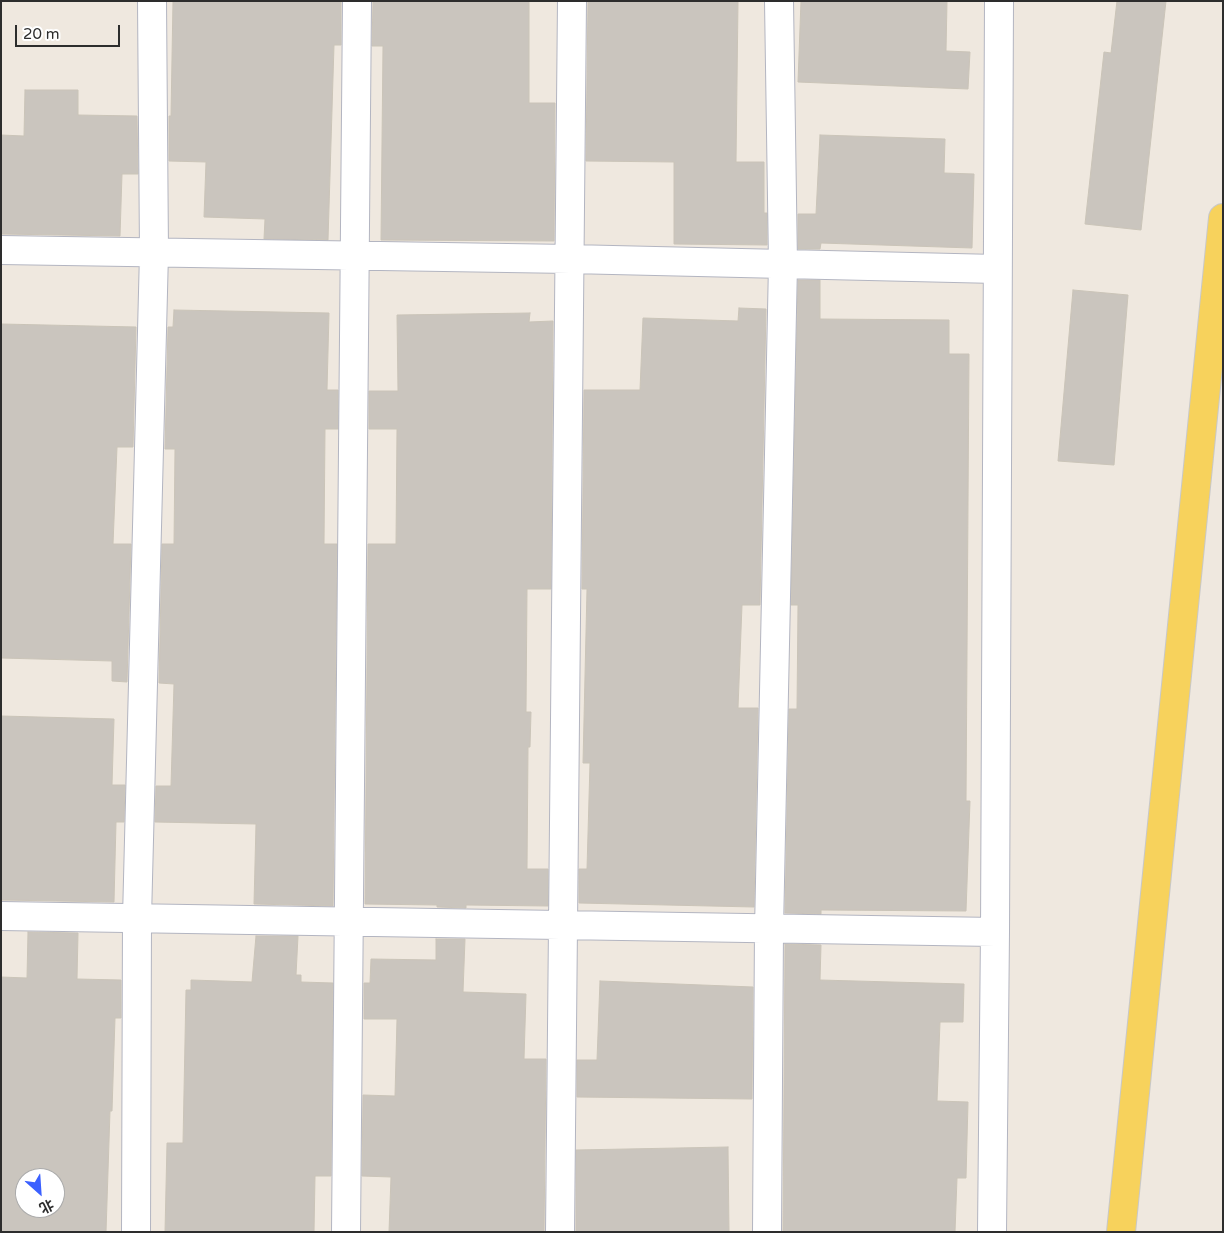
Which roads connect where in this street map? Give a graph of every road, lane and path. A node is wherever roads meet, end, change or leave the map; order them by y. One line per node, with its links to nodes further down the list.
1 (152, 1): 8 (lane)
2 (357, 1): 9 (lane)
3 (572, 1): 10 (lane)
4 (779, 1): 11 (lane)
5 (999, 1): 12 (lane)
6 (1223, 218): 24 (main road)
7 (1, 250): 8 (lane)
8 (154, 252): 9 (lane); 14 (lane)
9 (354, 257): 10 (lane); 15 (lane)
10 (570, 259): 11 (lane); 16 (lane)
11 (783, 264): 12 (lane); 17 (lane)
12 (997, 269): 18 (lane)
13 (1, 916): 14 (lane)
14 (137, 918): 15 (lane); 19 (lane)
15 (347, 922): 16 (lane); 20 (lane)
16 (564, 924): 17 (lane); 21 (lane)
17 (769, 928): 18 (lane); 22 (lane)
18 (995, 932): 23 (lane)
19 (136, 1232)
20 (346, 1232)
21 (560, 1232)
22 (767, 1232)
23 (992, 1232)
24 (1121, 1232)

